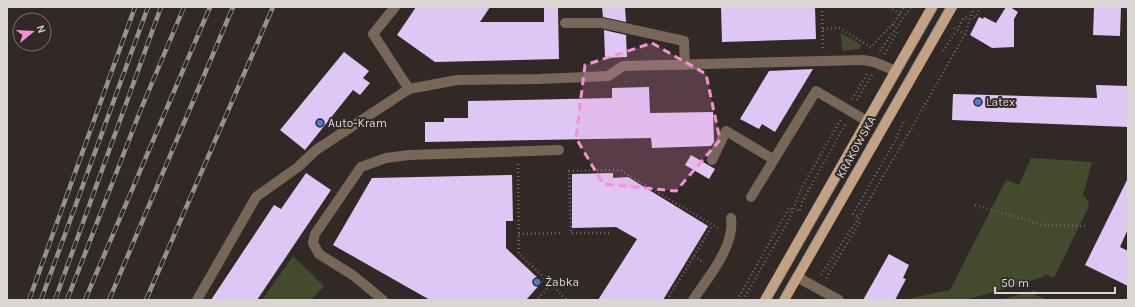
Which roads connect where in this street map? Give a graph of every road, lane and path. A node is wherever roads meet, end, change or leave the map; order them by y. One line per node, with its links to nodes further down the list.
1 (395, 7): 28 (lane)
2 (822, 7): 16 (path)
3 (889, 7): 10 (path)
4 (904, 7): 10 (path)
5 (911, 7): 20 (path)
6 (932, 7): 26 (main road, KRAKOWSKA)
7 (952, 7): 56 (main road, KRAKOWSKA)
8 (974, 7): 19 (path)
9 (980, 7): 12 (path)
10 (900, 14): 16 (path)
11 (969, 16): 15 (path)
12 (974, 18)
13 (565, 24): 24 (lane)
14 (950, 26): 19 (path)
15 (959, 27)
16 (822, 29): 23 (path)
17 (898, 30): 21 (path)
18 (956, 31): 22 (path)
19 (965, 34): 57 (path)
20 (878, 53)
21 (885, 54)
22 (942, 54)
23 (823, 61): 24 (lane); 26 (lane)
24 (685, 65): 28 (lane)
25 (869, 71): 29 (path)
26 (896, 71): 33 (main road, KRAKOWSKA)
27 (872, 74): 30 (path)
28 (409, 89): 60 (lane)
29 (849, 104)
30 (854, 106)
31 (844, 114): 67 (path)
32 (849, 117): 42 (path)
33 (866, 121): 38 (lane); 68 (main road, KRAKOWSKA)
34 (902, 123): 43 (path)
35 (559, 150): 36 (lane)
36 (518, 151): 51 (path); 61 (lane)
37 (712, 160): 38 (lane)
38 (773, 160): 39 (lane)
39 (751, 197)
40 (974, 205): 47 (path)
41 (792, 209): 66 (path)
42 (797, 210)
43 (857, 216)
44 (731, 218): 65 (lane)
45 (860, 220): 58 (path)
46 (713, 225): 48 (path); 50 (path); 52 (path)
47 (1085, 226)
48 (722, 231)
49 (561, 233): 51 (path)
50 (609, 233)
51 (519, 234): 59 (path)
52 (694, 256): 54 (path); 64 (path)
53 (708, 257): 54 (path)
54 (705, 263): 55 (path)
55 (702, 268)
56 (797, 277): 69 (main road, KRAKOWSKA); 70 (lane)
57 (820, 277)
58 (825, 281)
59 (551, 284): 62 (path); 63 (path)
60 (197, 300)
61 (383, 300)
62 (537, 300)
63 (567, 300)
64 (667, 300)
65 (693, 300)
66 (737, 300)
67 (743, 300)
68 (765, 300)
69 (784, 300)
70 (839, 300)

